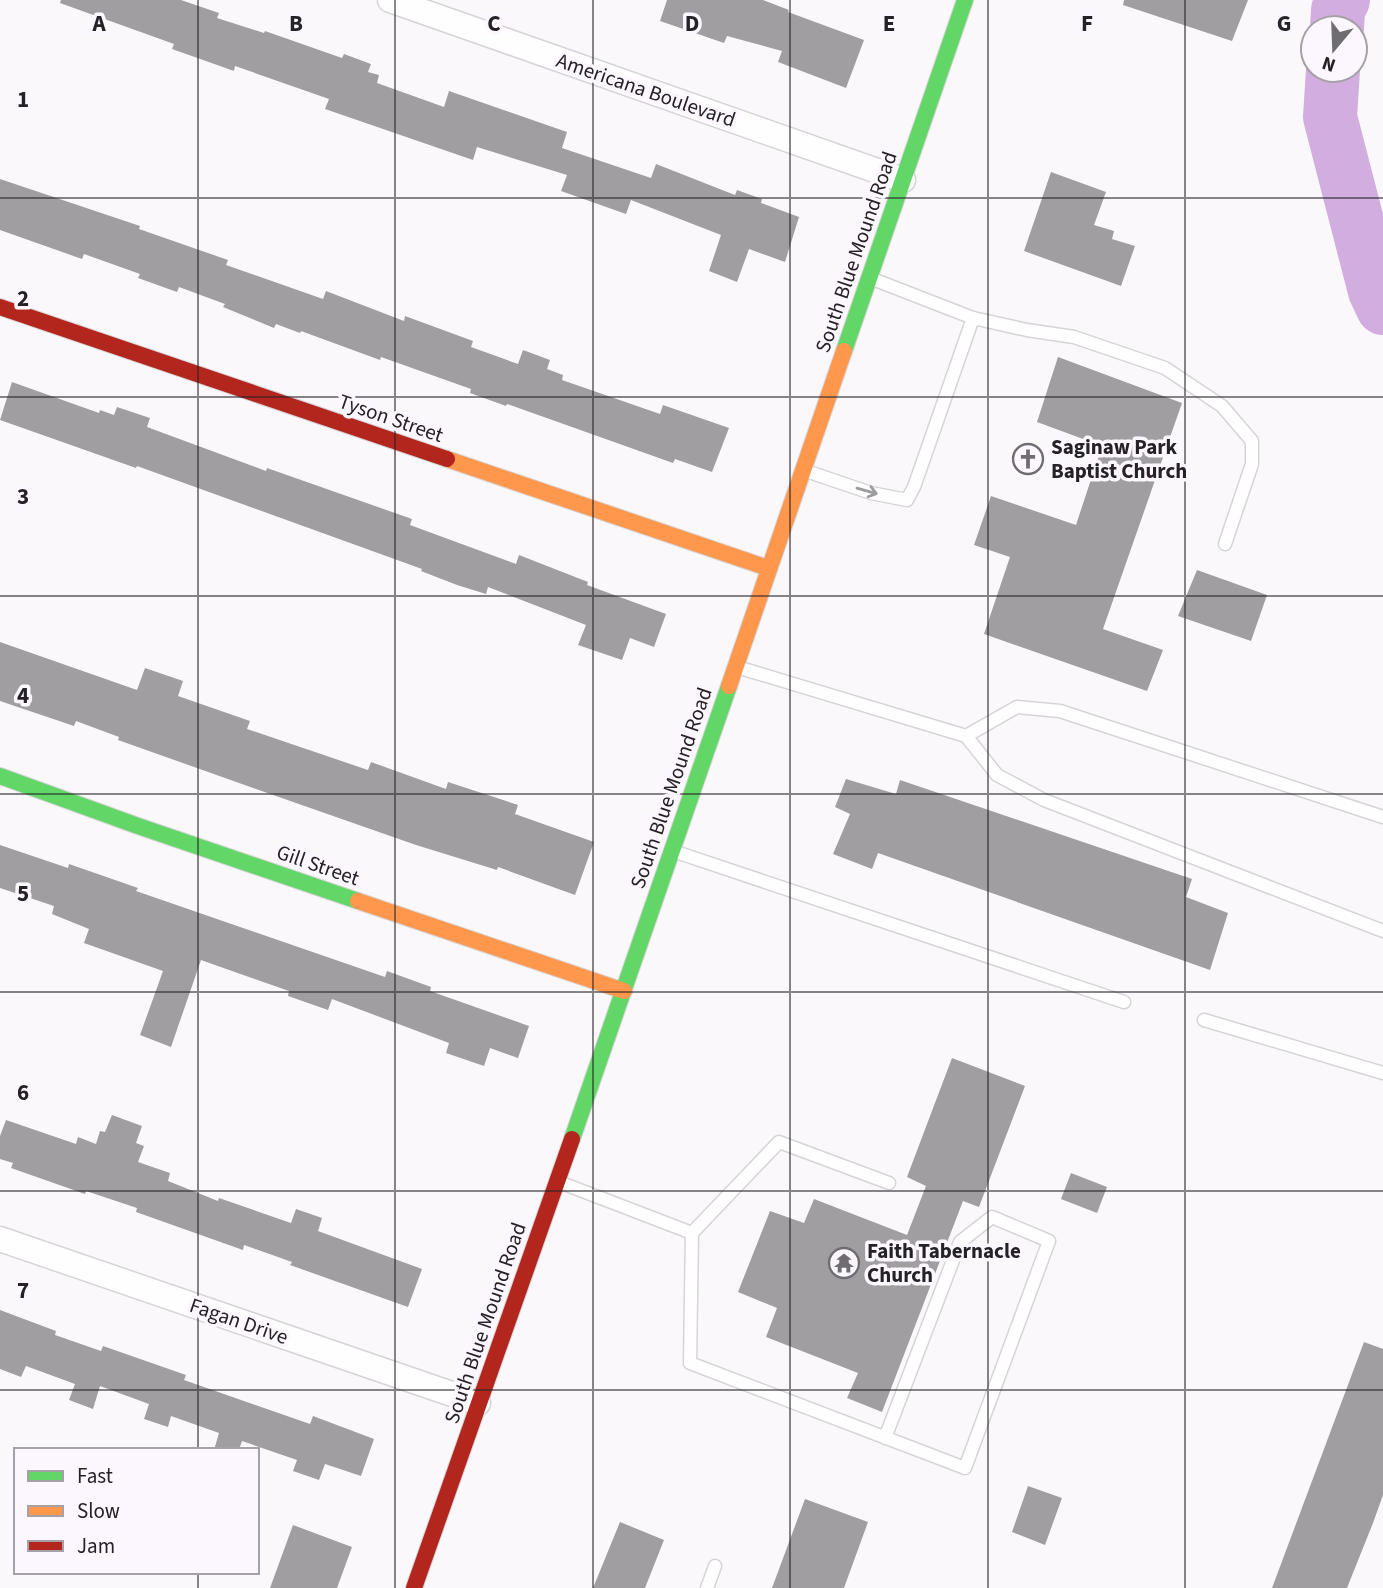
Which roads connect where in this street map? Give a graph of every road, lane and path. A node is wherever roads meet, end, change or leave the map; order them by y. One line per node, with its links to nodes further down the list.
1 (390, 0): 3 (street, Americana Boulevard)
2 (965, 0): 3 (main road, South Blue Mound Road)
3 (903, 180): 4 (main road, South Blue Mound Road)
4 (870, 278): 6 (lane); 7 (main road, South Blue Mound Road)
5 (0, 307): 9 (main road, Tyson Street)
6 (973, 318): 7 (lane, one-way to 6); 8 (lane)
7 (803, 470): 9 (main road, South Blue Mound Road)
8 (1225, 544)
9 (768, 568): 10 (main road, South Blue Mound Road)
10 (735, 666): 11 (lane); 14 (main road, South Blue Mound Road)
11 (967, 736): 13 (lane); 15 (lane)
12 (0, 776): 16 (main road, Gill Street)
13 (1383, 817)
14 (672, 851): 16 (main road, South Blue Mound Road); 17 (lane)
15 (1383, 931)
16 (624, 991): 20 (main road, South Blue Mound Road)
17 (1124, 1002)
18 (1204, 1020): 19 (lane)
19 (1383, 1073)
20 (557, 1181): 22 (lane); 24 (main road, South Blue Mound Road)
21 (889, 1182): 22 (lane)
22 (692, 1233): 25 (lane)
23 (0, 1239): 24 (street, Fagan Drive)
24 (478, 1403): 27 (main road, South Blue Mound Road)
25 (885, 1438): 25 (lane)
26 (715, 1566): 28 (lane)
27 (414, 1588)
28 (707, 1588)

